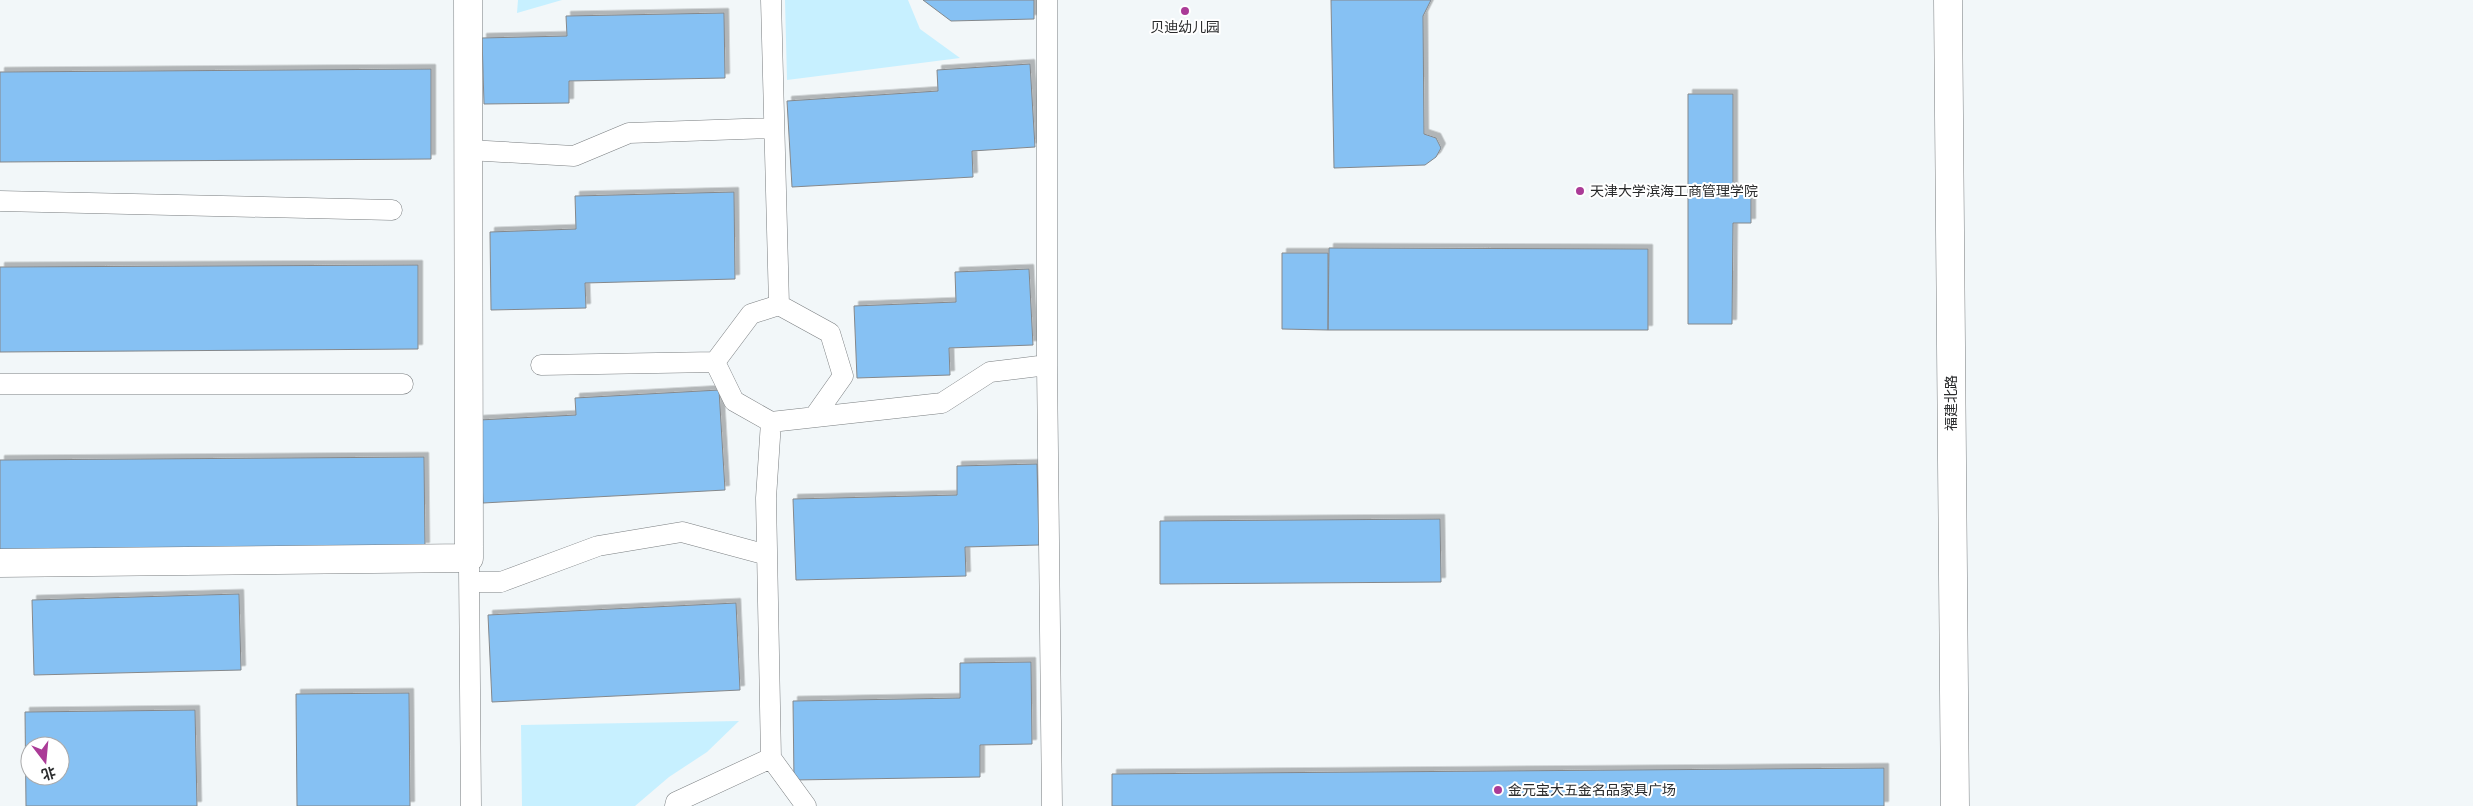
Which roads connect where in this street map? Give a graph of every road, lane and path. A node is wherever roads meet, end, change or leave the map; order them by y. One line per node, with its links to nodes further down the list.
1 (468, 0): 6 (street)
2 (771, 0): 5 (lane)
3 (1047, 0): 12 (lane)
4 (1948, 0): 25 (street, 福建北路)
5 (774, 128): 6 (lane); 9 (lane)
6 (468, 150): 19 (street)
7 (0, 201): 8 (lane)
8 (392, 210)
9 (779, 305): 10 (lane); 15 (lane)
10 (714, 362): 11 (lane); 16 (lane)
11 (541, 365)
12 (1047, 365): 15 (lane); 24 (lane)
13 (0, 384): 14 (lane)
14 (403, 384)
15 (814, 417): 16 (lane)
16 (770, 422): 17 (lane)
17 (767, 555): 19 (lane); 20 (lane)
18 (0, 562): 19 (street)
19 (469, 570): 21 (lane)
20 (771, 758): 22 (lane); 23 (lane)
21 (471, 806)
22 (675, 806)
23 (806, 806)
24 (1052, 806)
25 (1955, 806)

